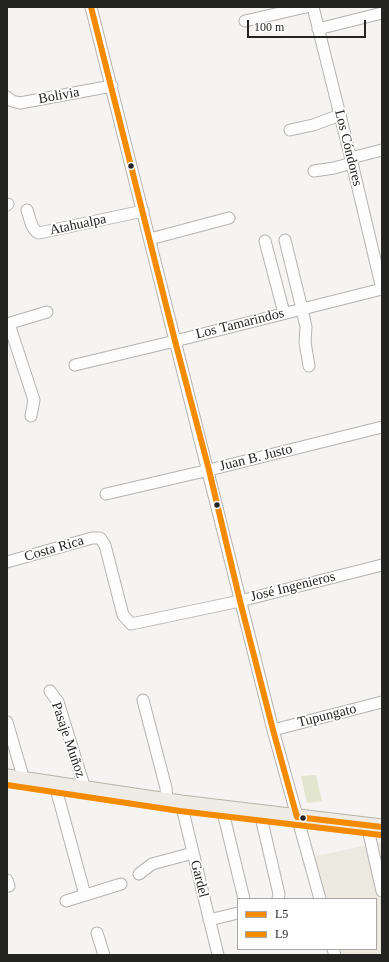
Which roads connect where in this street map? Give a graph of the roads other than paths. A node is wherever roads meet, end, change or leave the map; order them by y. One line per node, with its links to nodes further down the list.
1 (92, 7): 7 (street)
2 (306, 7): 5 (street)
3 (313, 7): 6 (street, Los Cóndores)
4 (382, 13): 6 (street)
5 (245, 21)
6 (318, 29): 9 (street, Los Cóndores)
7 (112, 86): 8 (street, Bolivia); 15 (street)
8 (7, 97)
9 (340, 116): 10 (street); 12 (street, Los Cóndores)
10 (290, 130)
11 (382, 150): 12 (street)
12 (351, 160): 13 (street); 20 (street, Los Cóndores)
13 (314, 172)
14 (27, 210): 15 (street, Atahualpa)
15 (143, 211): 17 (street)
16 (229, 218): 17 (street)
17 (150, 239): 25 (street)
18 (285, 240): 21 (street)
19 (265, 241): 23 (street)
20 (382, 289): 21 (street, Los Tamarindos)
21 (302, 308): 23 (street, Los Tamarindos); 27 (street)
22 (46, 312): 24 (street)
23 (284, 313): 25 (street, Los Tamarindos)
24 (8, 324): 28 (street)
25 (175, 341): 26 (street, Los Tamarindos); 30 (street)
26 (75, 365)
27 (309, 366)
28 (31, 416)
29 (382, 427): 30 (street, Juan B. Justo)
30 (209, 470): 31 (street, Juan B. Justo); 35 (street)
31 (106, 494)
32 (100, 538): 33 (street, Costa Rica); 35 (street, José Ingenieros)
33 (7, 562)
34 (382, 565): 35 (street, José Ingenieros)
35 (240, 601): 40 (street)
36 (50, 691): 44 (street, Pasaje Muñoz)
37 (143, 700): 45 (street, Gardel)
38 (382, 702): 40 (street, Tupungato)
39 (7, 722): 42 (street)
40 (273, 730): 48 (street)
41 (7, 777): 42 (main road)
42 (24, 780): 43 (main road)
43 (55, 784): 44 (main road); 54 (street)
44 (85, 789): 45 (main road)
45 (174, 802): 46 (main road); 50 (street, Gardel)
46 (222, 808): 47 (main road); 55 (street)
47 (260, 813): 48 (main road); 56 (street)
48 (297, 817): 49 (main road); 57 (street)
49 (375, 826): 53 (street)
50 (193, 853): 51 (street); 60 (street, Gardel)
51 (139, 874)
52 (121, 884): 54 (street)
53 (382, 891)
54 (85, 895): 58 (street)
55 (244, 898)
56 (278, 898)
57 (320, 898)
58 (66, 901)
59 (237, 913): 60 (street)
60 (209, 920): 63 (street, Gardel)
61 (97, 933): 62 (street)
62 (104, 955)
63 (218, 955)

